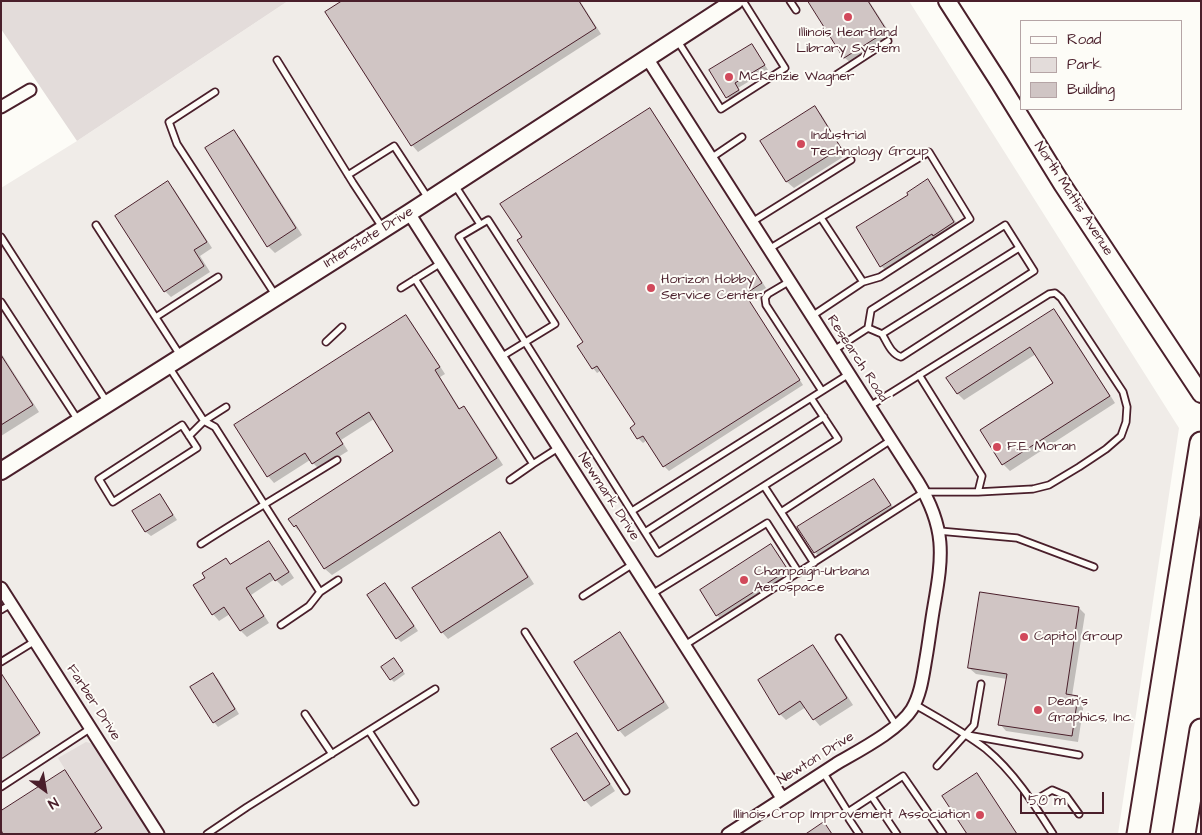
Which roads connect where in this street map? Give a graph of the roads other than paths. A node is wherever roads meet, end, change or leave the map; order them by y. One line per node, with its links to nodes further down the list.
1 (735, 1): 6 (main road, Interstate Drive)
2 (744, 1): 6 (lane)
3 (790, 1): 5 (lane)
4 (947, 1): 50 (main road, North Mattis Avenue)
5 (796, 10)
6 (676, 39): 8 (main road, Interstate Drive)
7 (888, 42): 10 (lane)
8 (647, 58): 15 (street, Research Road); 18 (main road, Interstate Drive)
9 (277, 60): 17 (lane)
10 (836, 75)
11 (30, 90): 13 (street)
12 (215, 92): 35 (lane)
13 (1, 107)
14 (742, 137): 15 (lane)
15 (711, 158): 22 (street, Research Road)
16 (852, 160): 22 (lane)
17 (348, 175): 19 (lane); 25 (lane)
18 (454, 184): 19 (main road, Interstate Drive); 23 (lane)
19 (429, 200): 20 (main road, Interstate Drive)
20 (408, 213): 25 (main road, Interstate Drive); 29 (street, Newmark Drive)
21 (821, 218): 28 (lane); 33 (lane); 33 (lane)
22 (752, 222): 28 (street, Research Road)
23 (480, 224): 43 (lane); 43 (lane)
24 (96, 225): 38 (lane)
25 (383, 229): 35 (main road, Interstate Drive)
26 (1, 237): 52 (lane)
27 (1019, 248): 40 (lane); 41 (lane); 41 (lane)
28 (769, 249): 32 (street, Research Road)
29 (441, 263): 31 (lane); 45 (street, Newmark Drive)
30 (218, 277): 38 (lane)
31 (415, 279): 34 (lane); 63 (lane)
32 (790, 281): 37 (street, Research Road); 49 (lane)
33 (864, 282): 37 (lane)
34 (401, 288)
35 (276, 297): 46 (main road, Interstate Drive)
36 (1, 302): 57 (lane)
37 (812, 316): 44 (street, Research Road)
38 (156, 317): 46 (lane)
39 (342, 327): 42 (lane)
40 (868, 328): 41 (lane); 44 (lane)
41 (882, 334)
42 (326, 342)
43 (525, 342): 45 (lane); 70 (lane)
44 (834, 350): 47 (street, Research Road)
45 (501, 357): 61 (street, Newmark Drive)
46 (175, 361): 52 (main road, Interstate Drive); 56 (lane)
47 (849, 374): 49 (lane); 53 (street, Research Road)
48 (919, 375): 53 (lane); 68 (lane); 68 (lane)
49 (822, 392): 51 (lane)
50 (1201, 394)
51 (811, 398): 55 (lane); 70 (lane)
52 (109, 403): 57 (main road, Interstate Drive)
53 (870, 406): 59 (street, Research Road)
54 (226, 407): 56 (lane)
55 (824, 417): 66 (lane); 73 (lane)
56 (204, 421): 58 (lane); 69 (lane)
57 (79, 422): 64 (main road, Interstate Drive)
58 (189, 436): 58 (lane)
59 (891, 440): 67 (street, Research Road); 71 (lane)
60 (1201, 443): 119 (highway)
61 (558, 448): 63 (lane); 76 (street, Newmark Drive)
62 (337, 460): 69 (lane)
63 (533, 464): 65 (lane)
64 (1, 472)
65 (510, 480)
66 (764, 486): 71 (lane); 73 (lane)
67 (924, 492): 68 (lane); 72 (street, Research Road); 75 (lane)
68 (978, 492)
69 (265, 505): 74 (lane); 81 (lane)
70 (632, 511): 73 (lane)
71 (781, 512): 75 (lane)
72 (939, 531): 77 (lane); 93 (street, Research Road)
73 (645, 532)
74 (201, 544)
75 (814, 563): 78 (lane)
76 (633, 564): 82 (street, Newmark Drive); 83 (lane)
77 (1094, 567)
78 (799, 573): 82 (lane); 89 (lane)
79 (338, 580): 81 (lane)
80 (1, 588): 84 (street, Farber Drive)
81 (320, 592): 85 (lane)
82 (652, 594): 89 (street, Newmark Drive)
83 (583, 596)
84 (6, 607): 88 (street, Farber Drive)
85 (281, 625)
86 (525, 632): 105 (lane)
87 (839, 638): 95 (lane)
88 (35, 640): 90 (lane); 96 (street, Farber Drive)
89 (685, 645): 107 (street, Newmark Drive)
90 (1, 662)
91 (981, 684): 99 (lane)
92 (435, 689): 97 (lane)
93 (914, 704): 95 (street, Newton Drive); 99 (lane)
94 (305, 714): 100 (lane)
95 (896, 725): 103 (street, Newton Drive)
96 (91, 728): 104 (lane); 112 (street, Farber Drive)
97 (369, 730): 100 (lane); 108 (lane)
98 (1201, 730): 120 (highway)
99 (965, 735): 101 (lane); 102 (lane); 109 (lane)
100 (332, 754): 113 (lane)
101 (1079, 755)
102 (937, 766)
103 (823, 772): 107 (street, Newton Drive); 110 (lane)
104 (1, 787)
105 (626, 791)
106 (872, 797): 110 (lane); 116 (lane); 117 (lane)
107 (782, 798): 114 (street, Newton Drive)
108 (414, 802)
109 (1032, 802): 111 (lane); 118 (lane)
110 (848, 811): 115 (lane)
111 (1079, 814)
112 (158, 834)
113 (207, 834)
114 (728, 834)
115 (859, 834)
116 (897, 834)
117 (942, 834)
118 (1053, 834)
119 (1138, 834)
120 (1184, 834)

